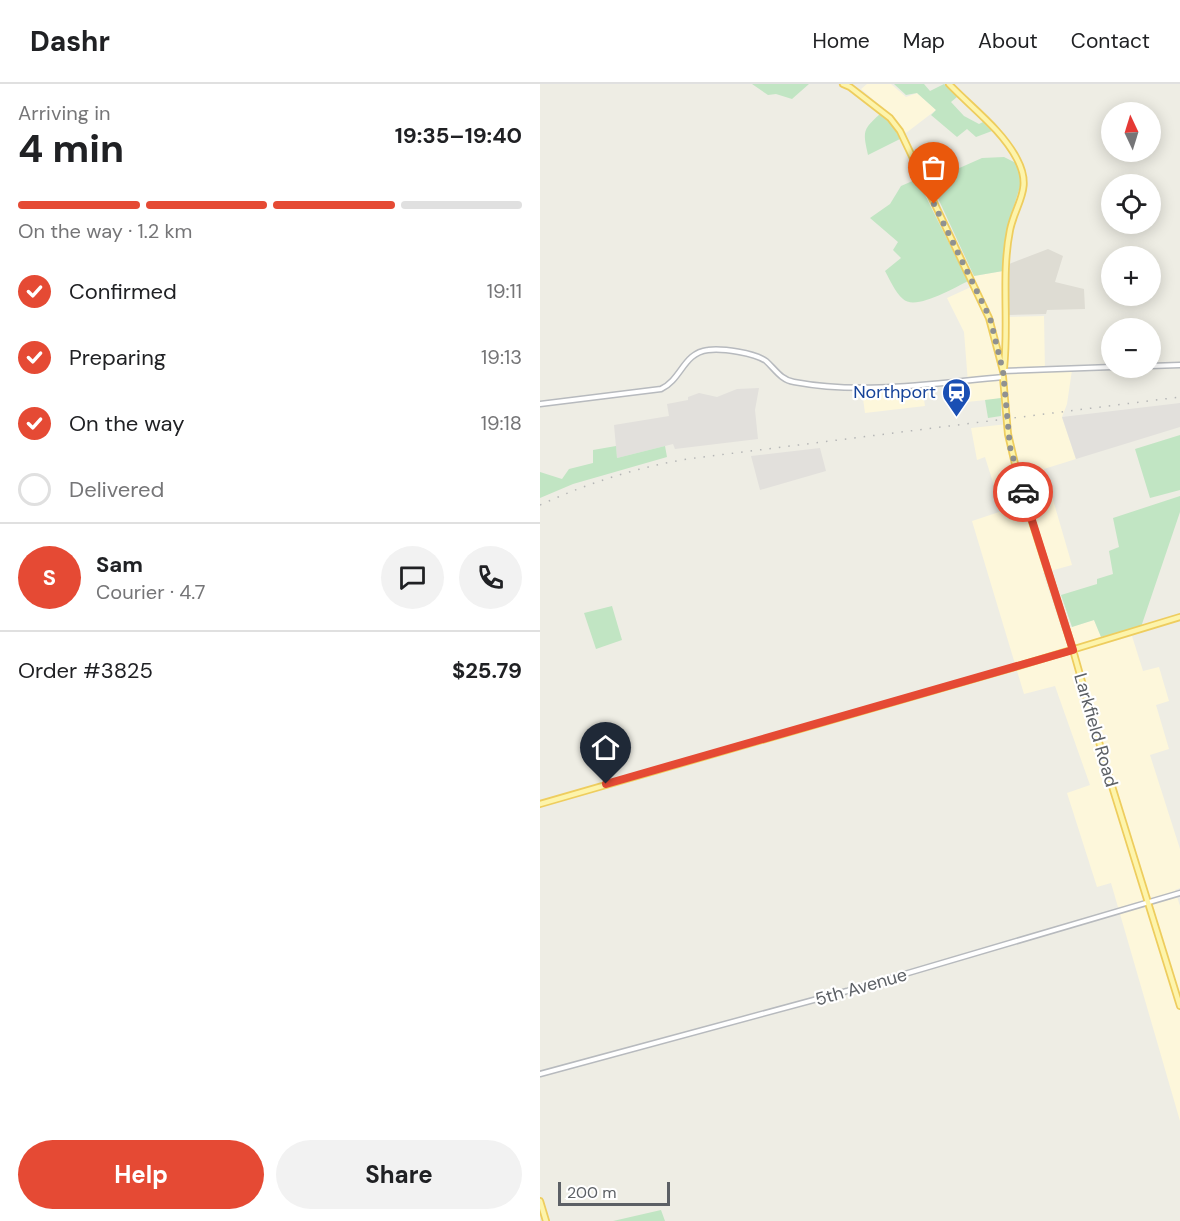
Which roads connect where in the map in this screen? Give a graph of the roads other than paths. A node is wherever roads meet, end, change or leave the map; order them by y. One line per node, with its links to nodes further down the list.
1 (843, 84): 6 (main road)
2 (950, 84): 6 (main road)
3 (1180, 365): 4 (street)
4 (1161, 366)
5 (1101, 367): 6 (street)
6 (1003, 371): 7 (street)
7 (1003, 378): 8 (street); 10 (main road, Larkfield Road)
8 (540, 404)
9 (1180, 617): 10 (main road)
10 (1073, 650): 11 (main road); 13 (main road, Larkfield Road)
11 (540, 804)
12 (1180, 893): 13 (street, 5th Avenue)
13 (1148, 903): 14 (main road, Larkfield Road); 15 (street, 5th Avenue)
14 (1180, 1006)
15 (540, 1074)
16 (540, 1201): 17 (main road)
17 (546, 1221)

